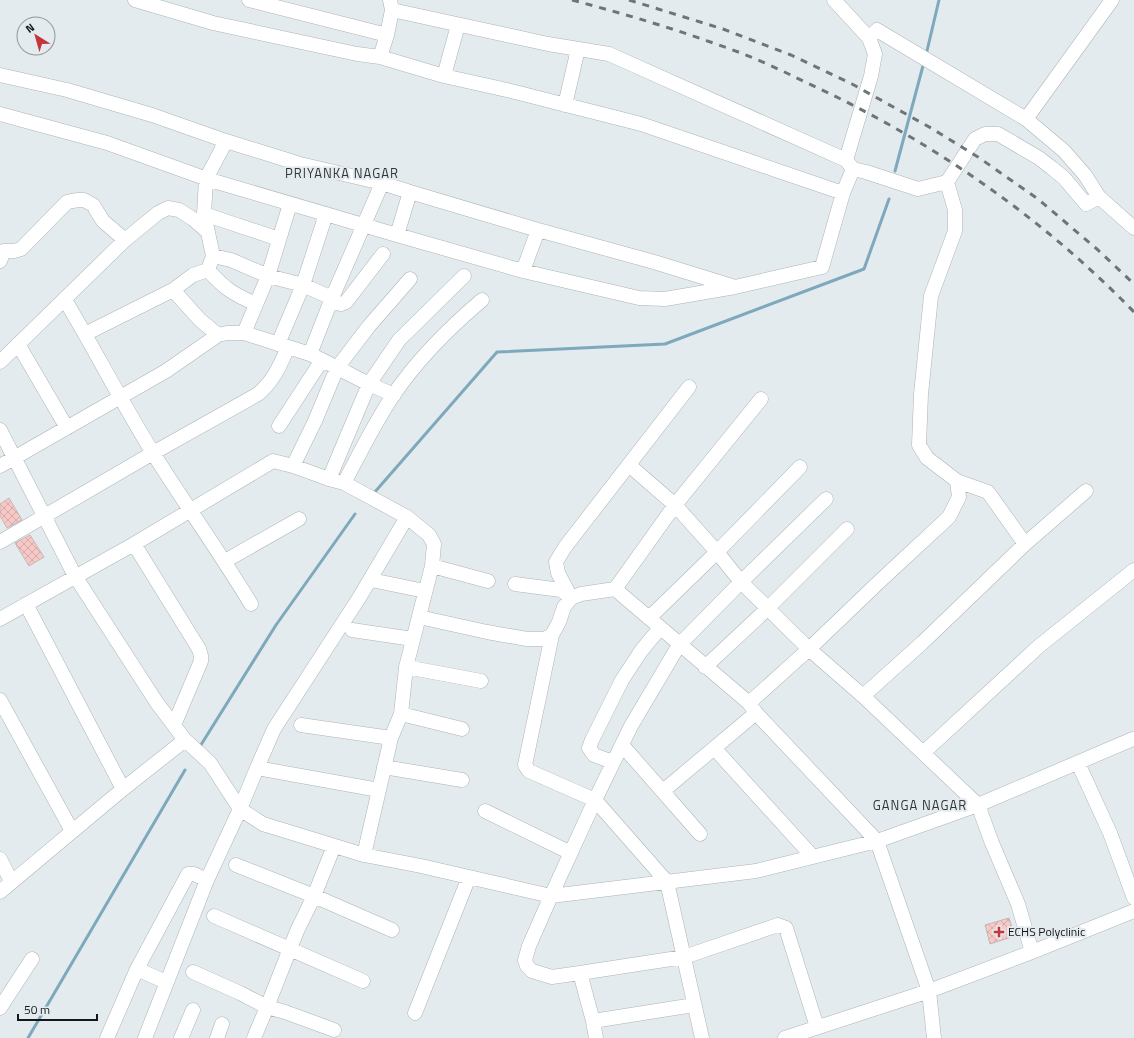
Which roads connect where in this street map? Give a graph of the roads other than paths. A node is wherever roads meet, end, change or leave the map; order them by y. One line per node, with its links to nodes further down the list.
1 (136, 0): 10 (street)
2 (249, 0): 8 (street)
3 (834, 0): 7 (street)
4 (1112, 0): 15 (street)
5 (391, 5): 6 (street); 8 (street)
6 (458, 25): 9 (street); 12 (street)
7 (873, 34): 15 (street); 17 (street)
8 (387, 35): 10 (street)
9 (578, 49): 13 (street); 17 (street)
10 (380, 58): 12 (street)
11 (0, 75): 16 (street)
12 (444, 76): 13 (street)
13 (565, 104): 22 (street)
14 (0, 114): 18 (street)
15 (1026, 119): 23 (street)
16 (226, 141): 18 (street); 20 (street)
17 (849, 164): 19 (street); 22 (street)
18 (206, 179): 24 (street); 25 (street)
19 (947, 182): 23 (street); 72 (street)
20 (382, 183): 21 (street); 27 (street)
21 (410, 192): 29 (street); 31 (street)
22 (843, 193): 43 (street)
23 (1099, 197): 28 (street)
24 (290, 204): 26 (street); 32 (street)
25 (204, 214): 30 (street); 32 (street)
26 (326, 214): 27 (street); 42 (street)
27 (364, 225): 31 (street); 45 (street)
28 (1134, 228)
29 (538, 230): 38 (street); 43 (street)
30 (208, 232): 33 (street); 35 (street)
31 (397, 235): 38 (street)
32 (279, 239): 39 (street)
33 (125, 240): 36 (street); 46 (street)
34 (383, 254): 45 (street)
35 (213, 256): 37 (street); 39 (street)
36 (0, 260)
37 (208, 270): 44 (street); 48 (street)
38 (523, 271): 43 (street)
39 (268, 276): 42 (street); 48 (street)
40 (464, 276): 57 (street)
41 (410, 279): 56 (street)
42 (303, 285): 45 (street); 53 (street)
43 (735, 287)
44 (173, 290): 50 (street); 51 (street)
45 (331, 299): 54 (street)
46 (65, 300): 50 (street); 52 (street)
47 (482, 300): 59 (street)
48 (256, 304): 49 (street)
49 (244, 333): 51 (street); 53 (street)
50 (85, 334): 60 (street)
51 (218, 335): 60 (street)
52 (18, 344): 55 (street); 63 (street)
53 (283, 346): 54 (street); 65 (street)
54 (316, 357): 56 (street); 62 (street)
55 (0, 362)
56 (337, 368): 57 (street); 69 (street)
57 (368, 384): 59 (street); 71 (street)
58 (689, 387): 67 (street)
59 (394, 395): 73 (street)
60 (120, 397): 63 (street); 65 (street)
61 (761, 398): 76 (street)
62 (279, 426)
63 (67, 428): 66 (street)
64 (0, 430): 66 (street)
65 (153, 453): 77 (street); 78 (street)
66 (15, 458): 68 (street); 78 (street)
67 (629, 465): 76 (street); 96 (street)
68 (0, 466)
69 (293, 466): 71 (street); 77 (street)
70 (800, 467): 85 (street)
71 (328, 479): 73 (street)
72 (957, 481): 84 (street); 108 (street)
73 (344, 482): 79 (street)
74 (1086, 491): 84 (street)
75 (826, 499): 92 (street)
76 (675, 505): 85 (street); 94 (street)
77 (191, 510): 83 (street); 86 (street)
78 (44, 516): 82 (street); 89 (street)
79 (407, 517): 87 (street); 128 (street)
80 (299, 519): 86 (street)
81 (847, 529): 99 (street)
82 (0, 542)
83 (134, 544): 89 (street); 116 (street)
84 (1025, 544): 112 (street)
85 (717, 552): 92 (street); 101 (street)
86 (225, 561): 98 (street)
87 (432, 566): 91 (street); 95 (street)
88 (1134, 570): 124 (street)
89 (75, 576): 97 (street); 116 (street)
90 (376, 581): 95 (street)
91 (488, 581)
92 (741, 582): 99 (street); 107 (street)
93 (515, 584): 96 (street)
94 (615, 589): 96 (street); 101 (street)
95 (425, 591): 100 (street)
96 (571, 598): 105 (street)
97 (26, 604): 102 (street); 130 (street)
98 (250, 604)
99 (767, 609): 108 (street); 110 (street)
100 (419, 617): 105 (street); 106 (street)
101 (649, 618): 103 (street)
102 (0, 619)
103 (660, 628): 107 (street); 125 (street)
104 (352, 630): 106 (street)
105 (552, 635): 133 (street)
106 (413, 639): 109 (street)
107 (679, 645): 110 (street); 122 (street)
108 (809, 649): 112 (street); 114 (street)
109 (406, 667): 111 (street); 115 (street)
110 (705, 667): 114 (street)
111 (481, 681)
112 (863, 696): 124 (street)
113 (0, 700): 137 (street)
114 (752, 708): 123 (street); 139 (street)
115 (401, 714): 118 (street); 119 (street)
116 (174, 725): 121 (street)
117 (301, 725): 119 (street)
118 (462, 729)
119 (391, 738): 127 (street)
120 (1133, 739): 126 (street)
121 (185, 740): 130 (street); 135 (street)
122 (622, 745): 125 (street); 132 (street)
123 (714, 748): 132 (street); 143 (street)
124 (923, 753): 134 (street)
125 (614, 762): 133 (street)
126 (1078, 762): 134 (street); 153 (street)
127 (384, 767): 129 (street); 131 (street)
128 (257, 768): 131 (street); 135 (street)
129 (462, 780)
130 (123, 789): 137 (street)
131 (379, 790): 142 (street)
132 (663, 791): 138 (street)
133 (595, 800): 141 (street); 149 (street)
134 (978, 805): 139 (street); 158 (street)
135 (240, 809): 140 (street); 147 (street)
136 (485, 811): 141 (street)
137 (72, 831): 148 (street)
138 (700, 834)
139 (878, 841): 143 (street); 166 (street)
140 (334, 846): 142 (street); 151 (street)
141 (571, 853): 152 (street)
142 (364, 855): 146 (street)
143 (813, 857): 149 (street)
144 (0, 859): 148 (street)
145 (236, 865): 151 (street)
146 (469, 877): 152 (street); 171 (street)
147 (207, 880): 161 (street); 165 (street)
148 (12, 881): 150 (street)
149 (667, 882): 152 (street); 159 (street)
150 (0, 892)
151 (314, 896): 156 (street); 157 (street)
152 (551, 896): 163 (street)
153 (1134, 898)
154 (214, 916): 157 (street)
155 (1132, 917): 158 (street)
156 (392, 930)
157 (291, 949): 164 (street); 168 (street)
158 (1032, 952): 166 (street)
159 (684, 957): 163 (street); 167 (street); 174 (street)
160 (32, 959): 169 (street)
161 (137, 970): 165 (street); 176 (street)
162 (193, 972): 168 (street)
163 (580, 973): 172 (street)
164 (363, 981)
165 (166, 982): 177 (street)
166 (929, 991): 174 (street); 184 (street)
167 (694, 1005): 172 (street); 182 (street)
168 (267, 1007): 175 (street); 180 (street)
169 (0, 1008)
170 (193, 1010): 178 (street)
171 (414, 1014)
172 (593, 1021): 181 (street)
173 (222, 1024): 179 (street)
174 (817, 1027): 183 (street)
175 (334, 1030)
176 (107, 1038)
177 (145, 1038)
178 (181, 1038)
179 (217, 1038)
180 (254, 1038)
181 (596, 1038)
182 (702, 1038)
183 (785, 1038)
184 (934, 1038)

